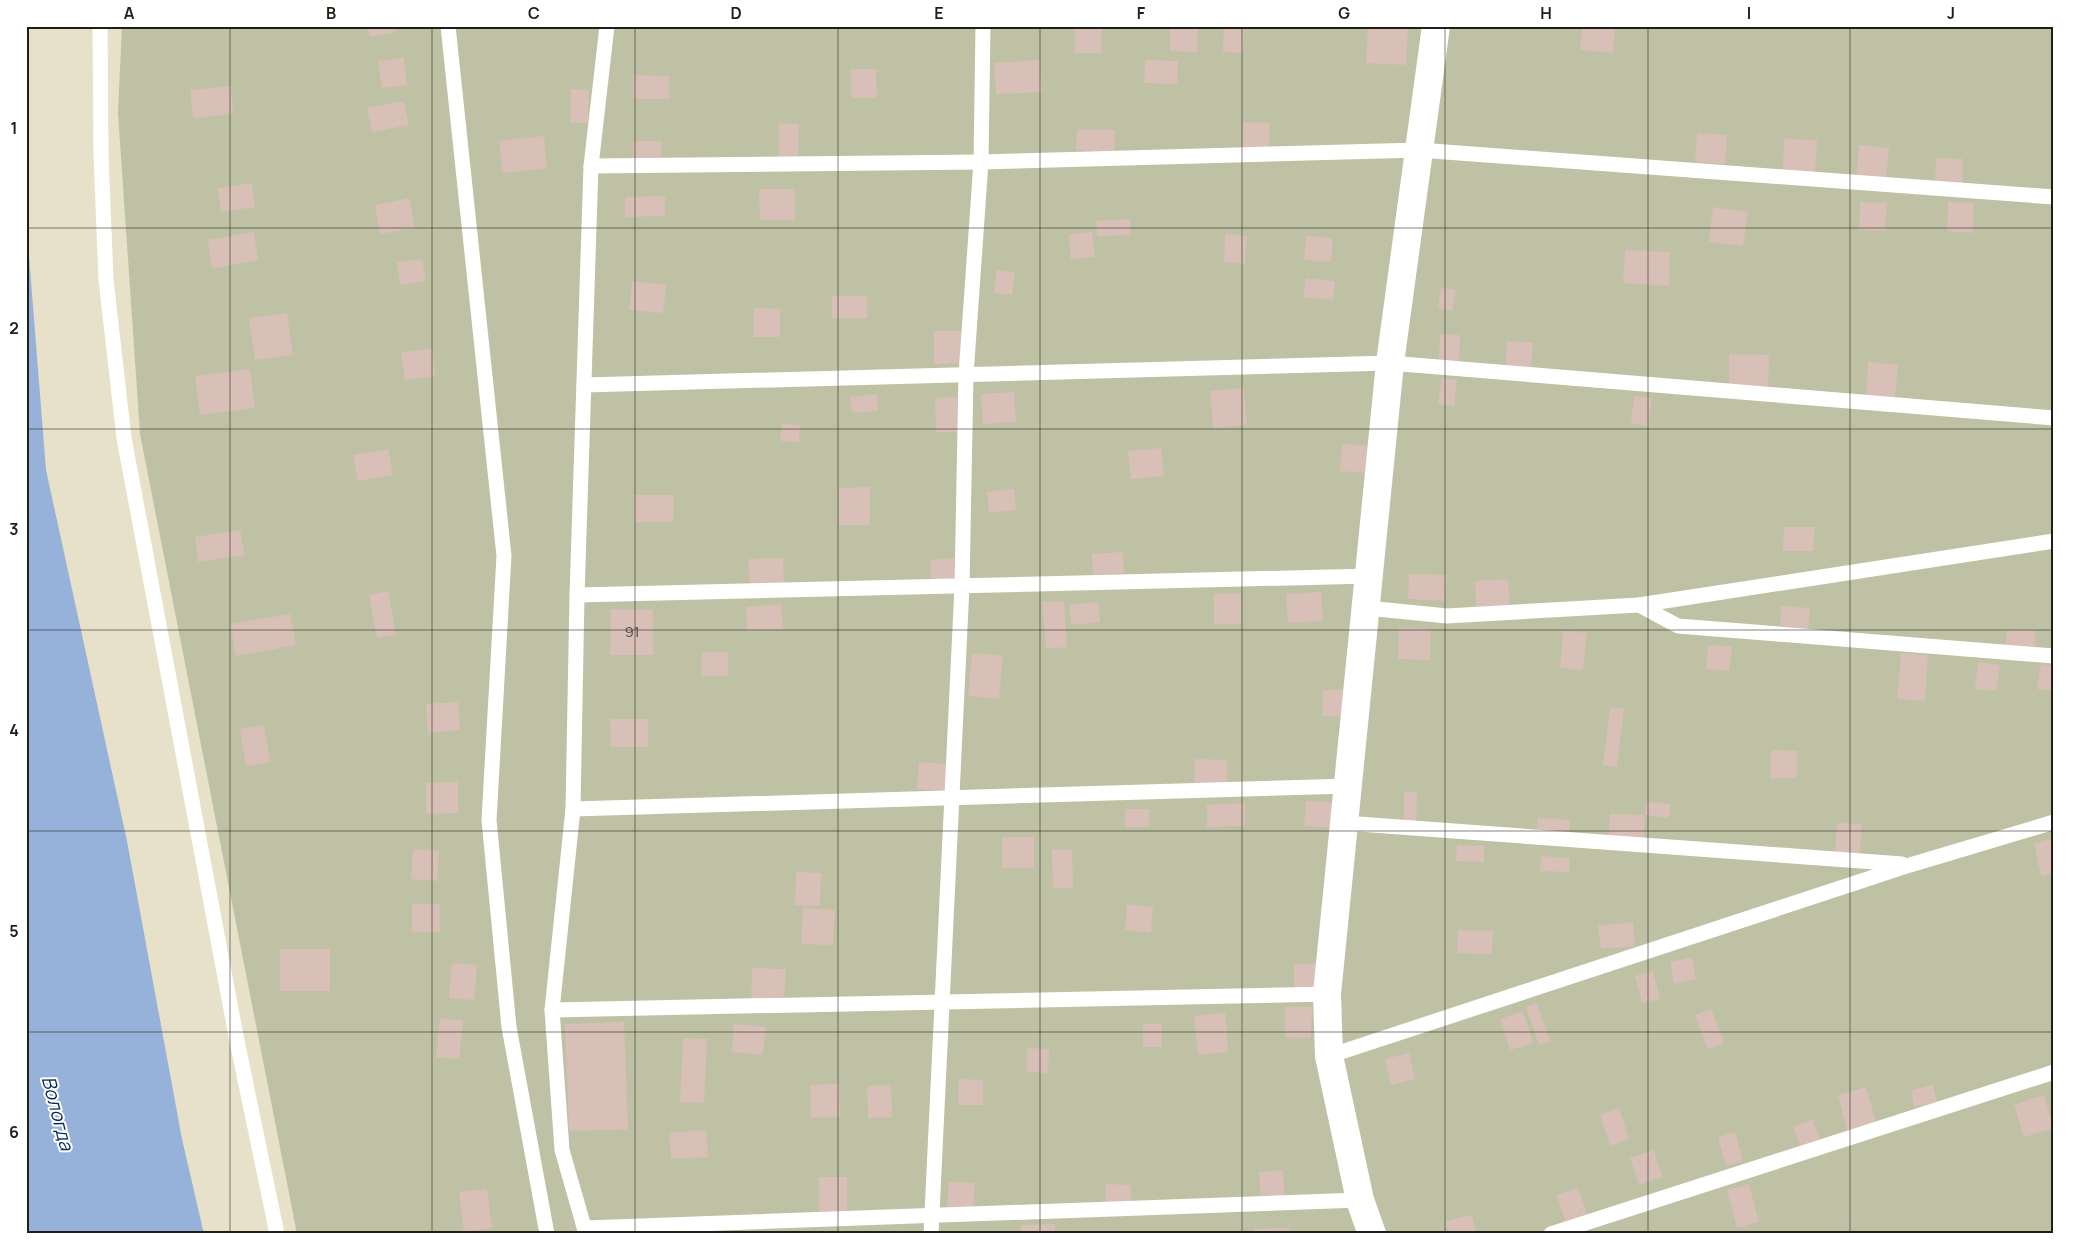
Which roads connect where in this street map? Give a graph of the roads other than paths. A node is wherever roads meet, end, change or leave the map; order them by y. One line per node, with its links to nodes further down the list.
1 (100, 26): 35 (lane)
2 (448, 26): 36 (lane)
3 (607, 26): 8 (lane)
4 (984, 26): 7 (lane)
5 (1436, 26): 6 (street)
6 (1419, 150): 7 (lane); 9 (lane); 10 (street)
7 (981, 162): 8 (lane); 11 (lane)
8 (591, 166): 12 (lane)
9 (2054, 197)
10 (1390, 363): 11 (lane); 13 (lane); 15 (street)
11 (966, 375): 12 (lane); 16 (lane)
12 (584, 385): 17 (lane)
13 (2054, 418)
14 (2054, 541): 18 (lane)
15 (1370, 576): 16 (lane); 19 (street)
16 (962, 586): 17 (lane); 22 (lane)
17 (577, 595): 23 (lane)
18 (1639, 605): 19 (lane); 20 (lane)
19 (1367, 608): 21 (street)
20 (2054, 656)
21 (1349, 786): 22 (lane); 25 (street)
22 (952, 798): 23 (lane); 28 (lane)
23 (574, 809): 29 (lane)
24 (2054, 822): 26 (lane)
25 (1345, 823): 26 (lane); 27 (street)
26 (1910, 865): 30 (lane)
27 (1327, 994): 28 (lane); 30 (street)
28 (941, 1002): 29 (lane); 33 (lane)
29 (552, 1010): 34 (lane)
30 (1329, 1056): 32 (street)
31 (2054, 1072): 39 (lane)
32 (1360, 1200): 33 (lane); 38 (street)
33 (931, 1215): 34 (lane); 37 (lane)
34 (585, 1231)
35 (277, 1234)
36 (547, 1234)
37 (931, 1234)
38 (1372, 1234)
39 (1552, 1234)

